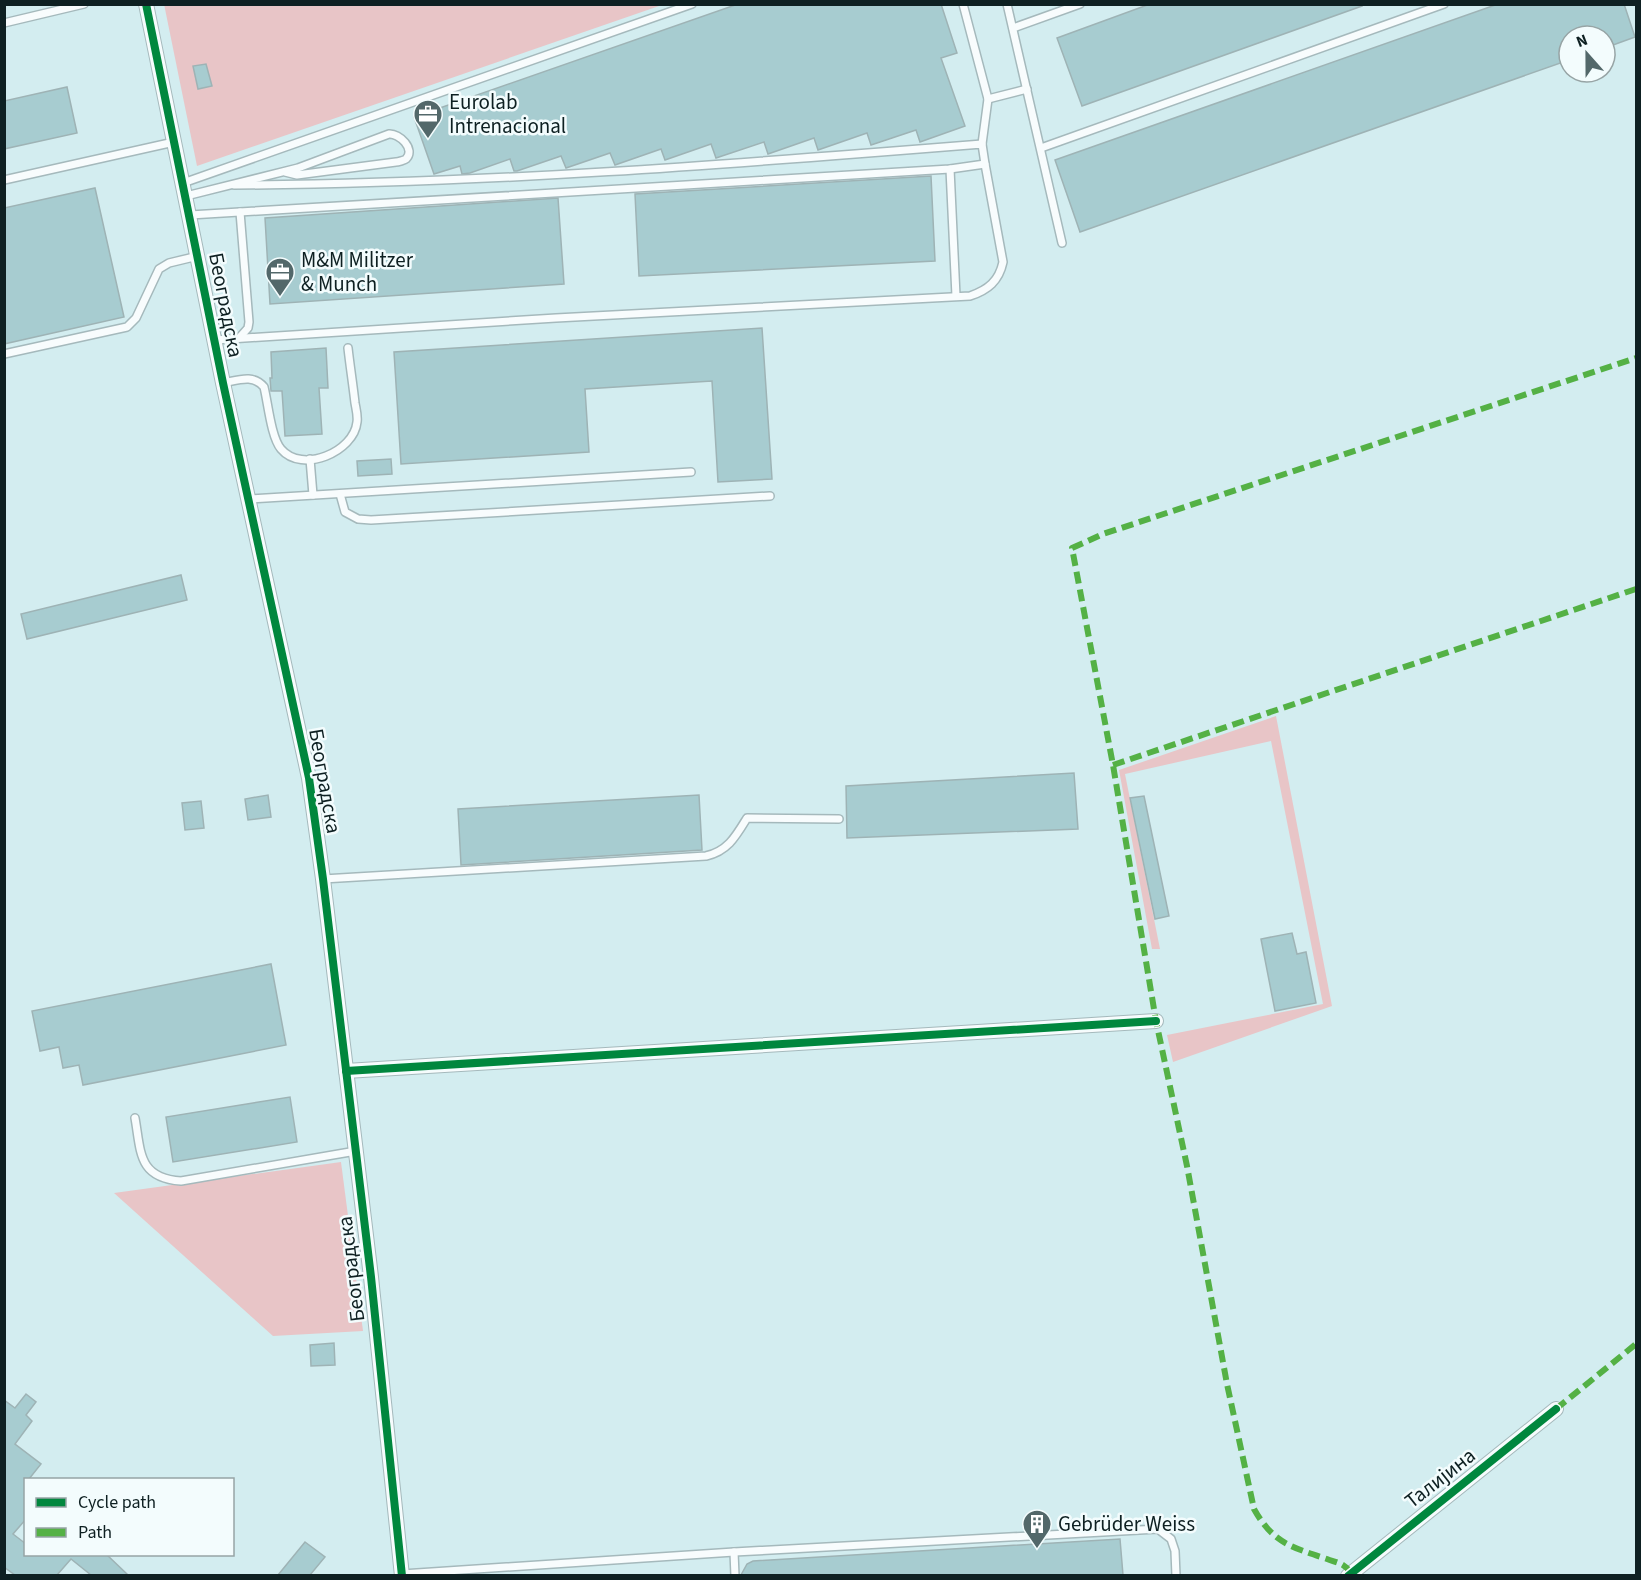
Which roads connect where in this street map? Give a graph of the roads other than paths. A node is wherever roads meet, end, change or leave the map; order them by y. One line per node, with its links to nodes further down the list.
1 (84, 4): 8 (lane)
2 (146, 4): 12 (street, Београдска)
3 (692, 4): 20 (lane)
4 (963, 4): 11 (lane)
5 (1006, 4): 9 (lane)
6 (1080, 4): 9 (lane)
7 (1444, 4): 14 (lane)
8 (4, 23)
9 (1013, 28): 10 (lane)
10 (1027, 89): 11 (lane); 14 (lane)
11 (988, 99): 13 (lane)
12 (174, 142): 18 (lane); 20 (street, Београдска)
13 (982, 144): 15 (lane); 19 (lane)
14 (1041, 148): 23 (lane)
15 (986, 164): 16 (lane); 25 (lane)
16 (950, 168): 21 (lane); 25 (lane)
17 (285, 172): 17 (lane); 19 (lane)
18 (4, 180)
19 (234, 185): 20 (lane)
20 (185, 190): 22 (street, Београдска)
21 (240, 212): 22 (lane); 26 (lane)
22 (190, 215): 24 (street, Београдска)
23 (1062, 243)
24 (198, 256): 27 (street, Београдска); 29 (lane)
25 (956, 296): 26 (lane)
26 (239, 338): 27 (lane)
27 (214, 340): 30 (street, Београдска)
28 (348, 348): 31 (lane)
29 (4, 354)
30 (224, 383): 31 (lane); 36 (street, Београдска)
31 (310, 459): 34 (lane)
32 (691, 472): 33 (lane)
33 (340, 494): 34 (lane); 35 (lane)
34 (313, 495): 36 (lane)
35 (770, 496)
36 (248, 499): 38 (street, Београдска)
37 (839, 819): 38 (lane)
38 (323, 879): 40 (street, Београдска)
39 (1156, 1021): 40 (street)
40 (346, 1071): 42 (street, Београдска)
41 (135, 1118): 42 (lane)
42 (356, 1151): 45 (street, Београдска)
43 (1556, 1409): 48 (street, Талијина)
44 (734, 1552): 45 (lane); 46 (lane); 47 (lane)
45 (402, 1575)
46 (735, 1575)
47 (1176, 1575)
48 (1348, 1575)

